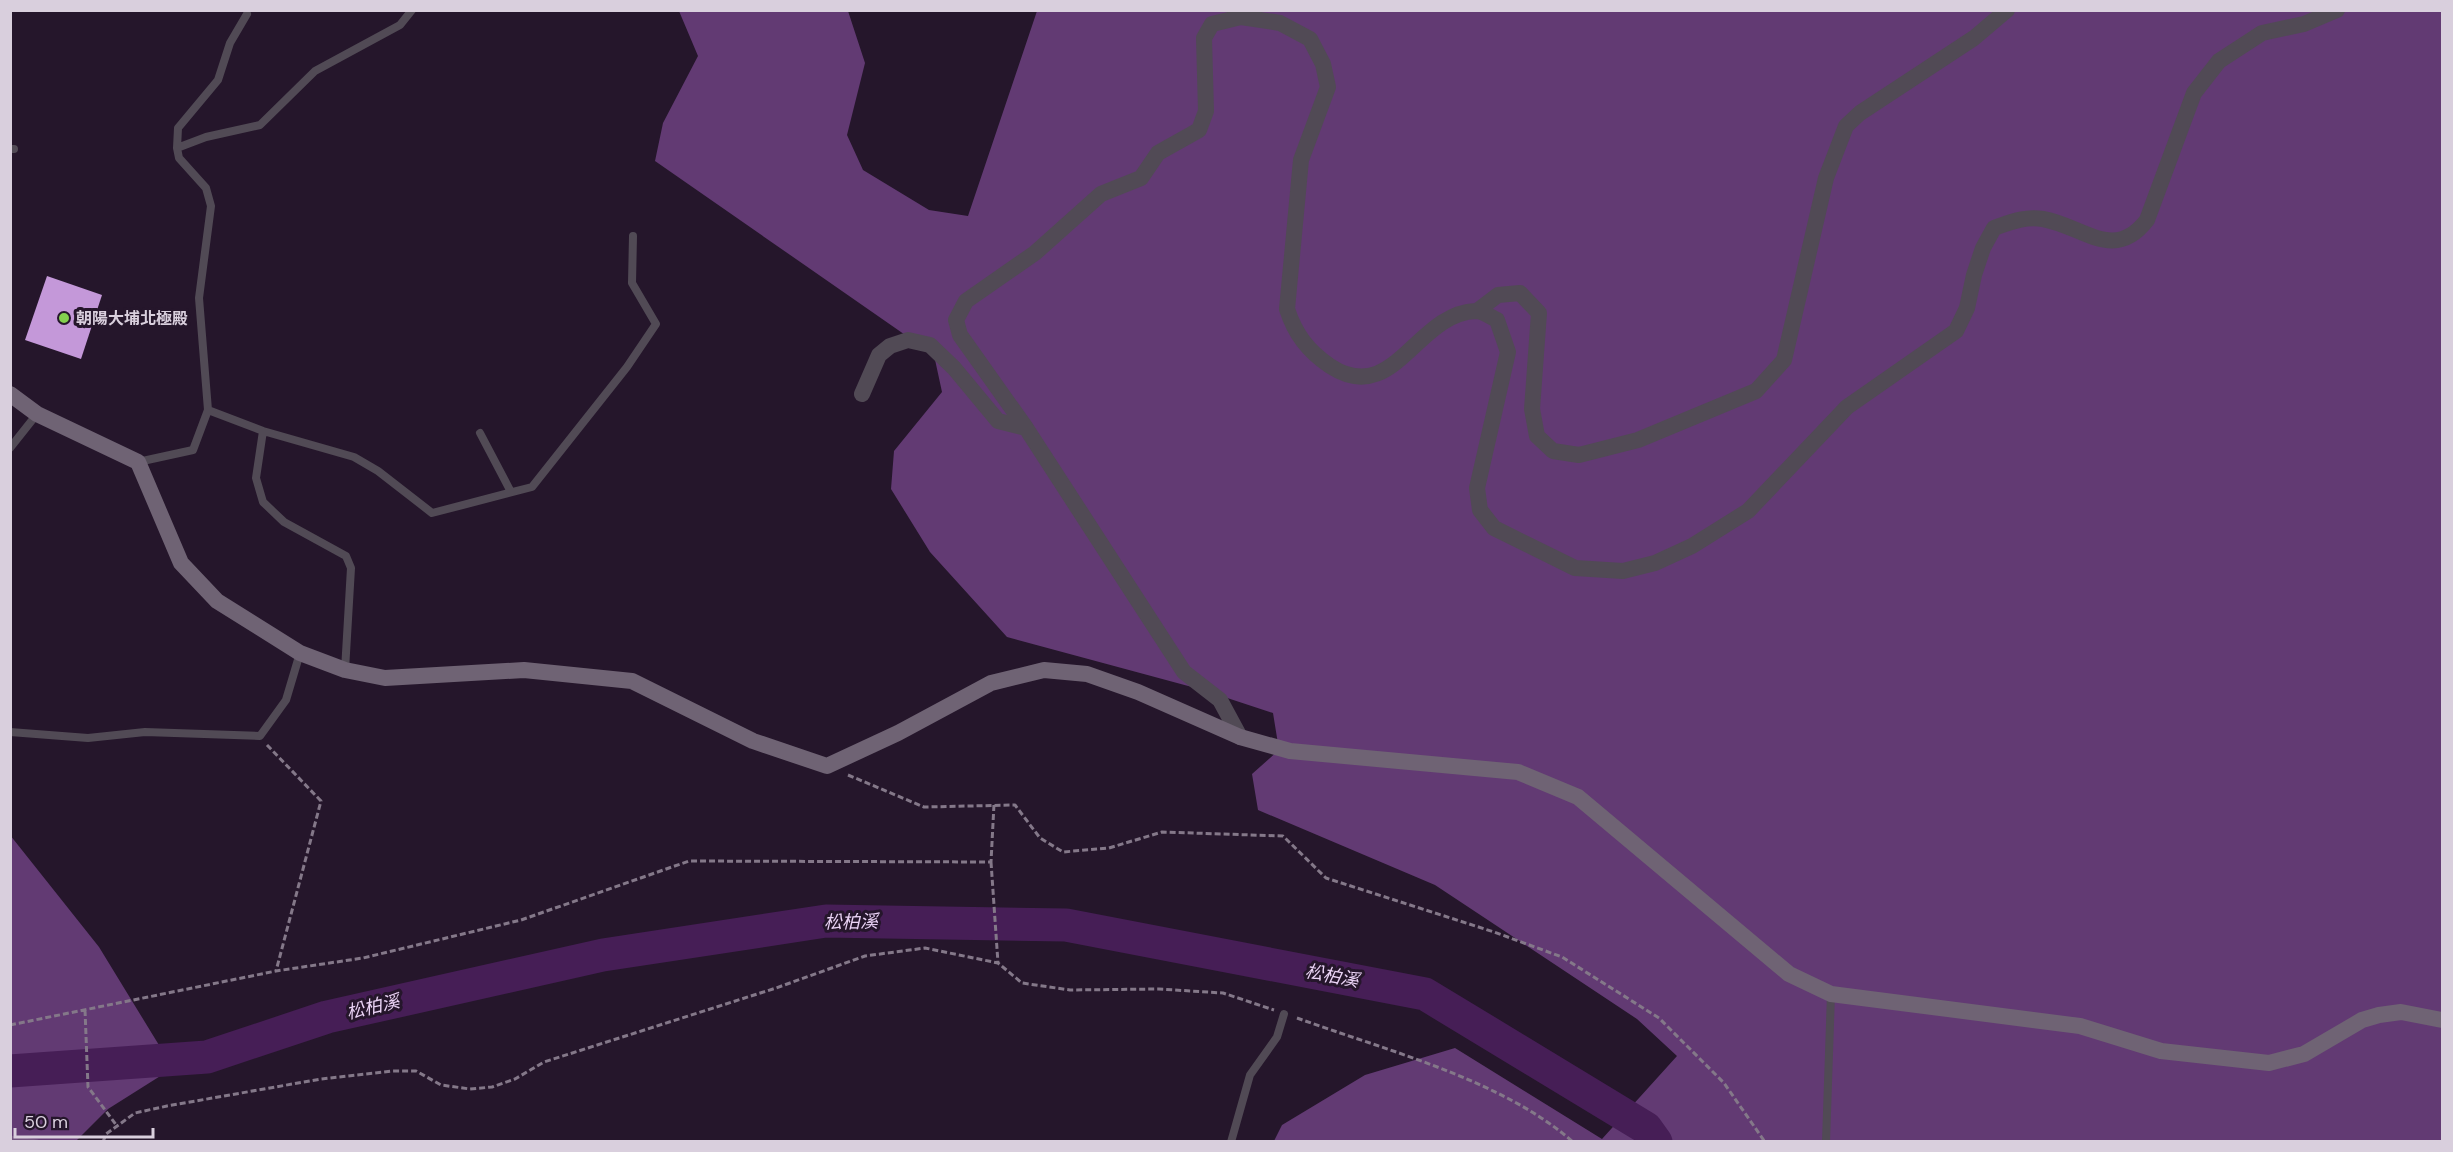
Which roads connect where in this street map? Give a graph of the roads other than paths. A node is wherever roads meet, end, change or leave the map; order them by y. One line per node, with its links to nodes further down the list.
1 (412, 10): 5 (lane)
2 (2007, 10): 7 (street)
3 (2337, 10): 7 (street)
4 (247, 14): 5 (lane)
5 (177, 148): 10 (lane)
6 (633, 236): 17 (lane)
7 (1477, 311): 12 (street)
8 (10, 394): 11 (main road)
9 (862, 394): 12 (street)
10 (208, 410): 13 (lane); 16 (lane)
11 (37, 414): 15 (lane); 16 (main road)
12 (1026, 428): 21 (street)
13 (263, 431): 17 (lane); 19 (lane)
14 (480, 433): 17 (lane)
15 (10, 448)
16 (138, 462): 18 (main road)
17 (511, 492)
18 (300, 652): 19 (main road); 20 (lane)
19 (345, 670): 21 (main road)
20 (10, 732)
21 (1240, 737): 22 (main road)
22 (1831, 994): 24 (main road); 26 (lane)
23 (1284, 1014): 25 (lane)
24 (2442, 1020)
25 (1231, 1142)
26 (1826, 1142)

